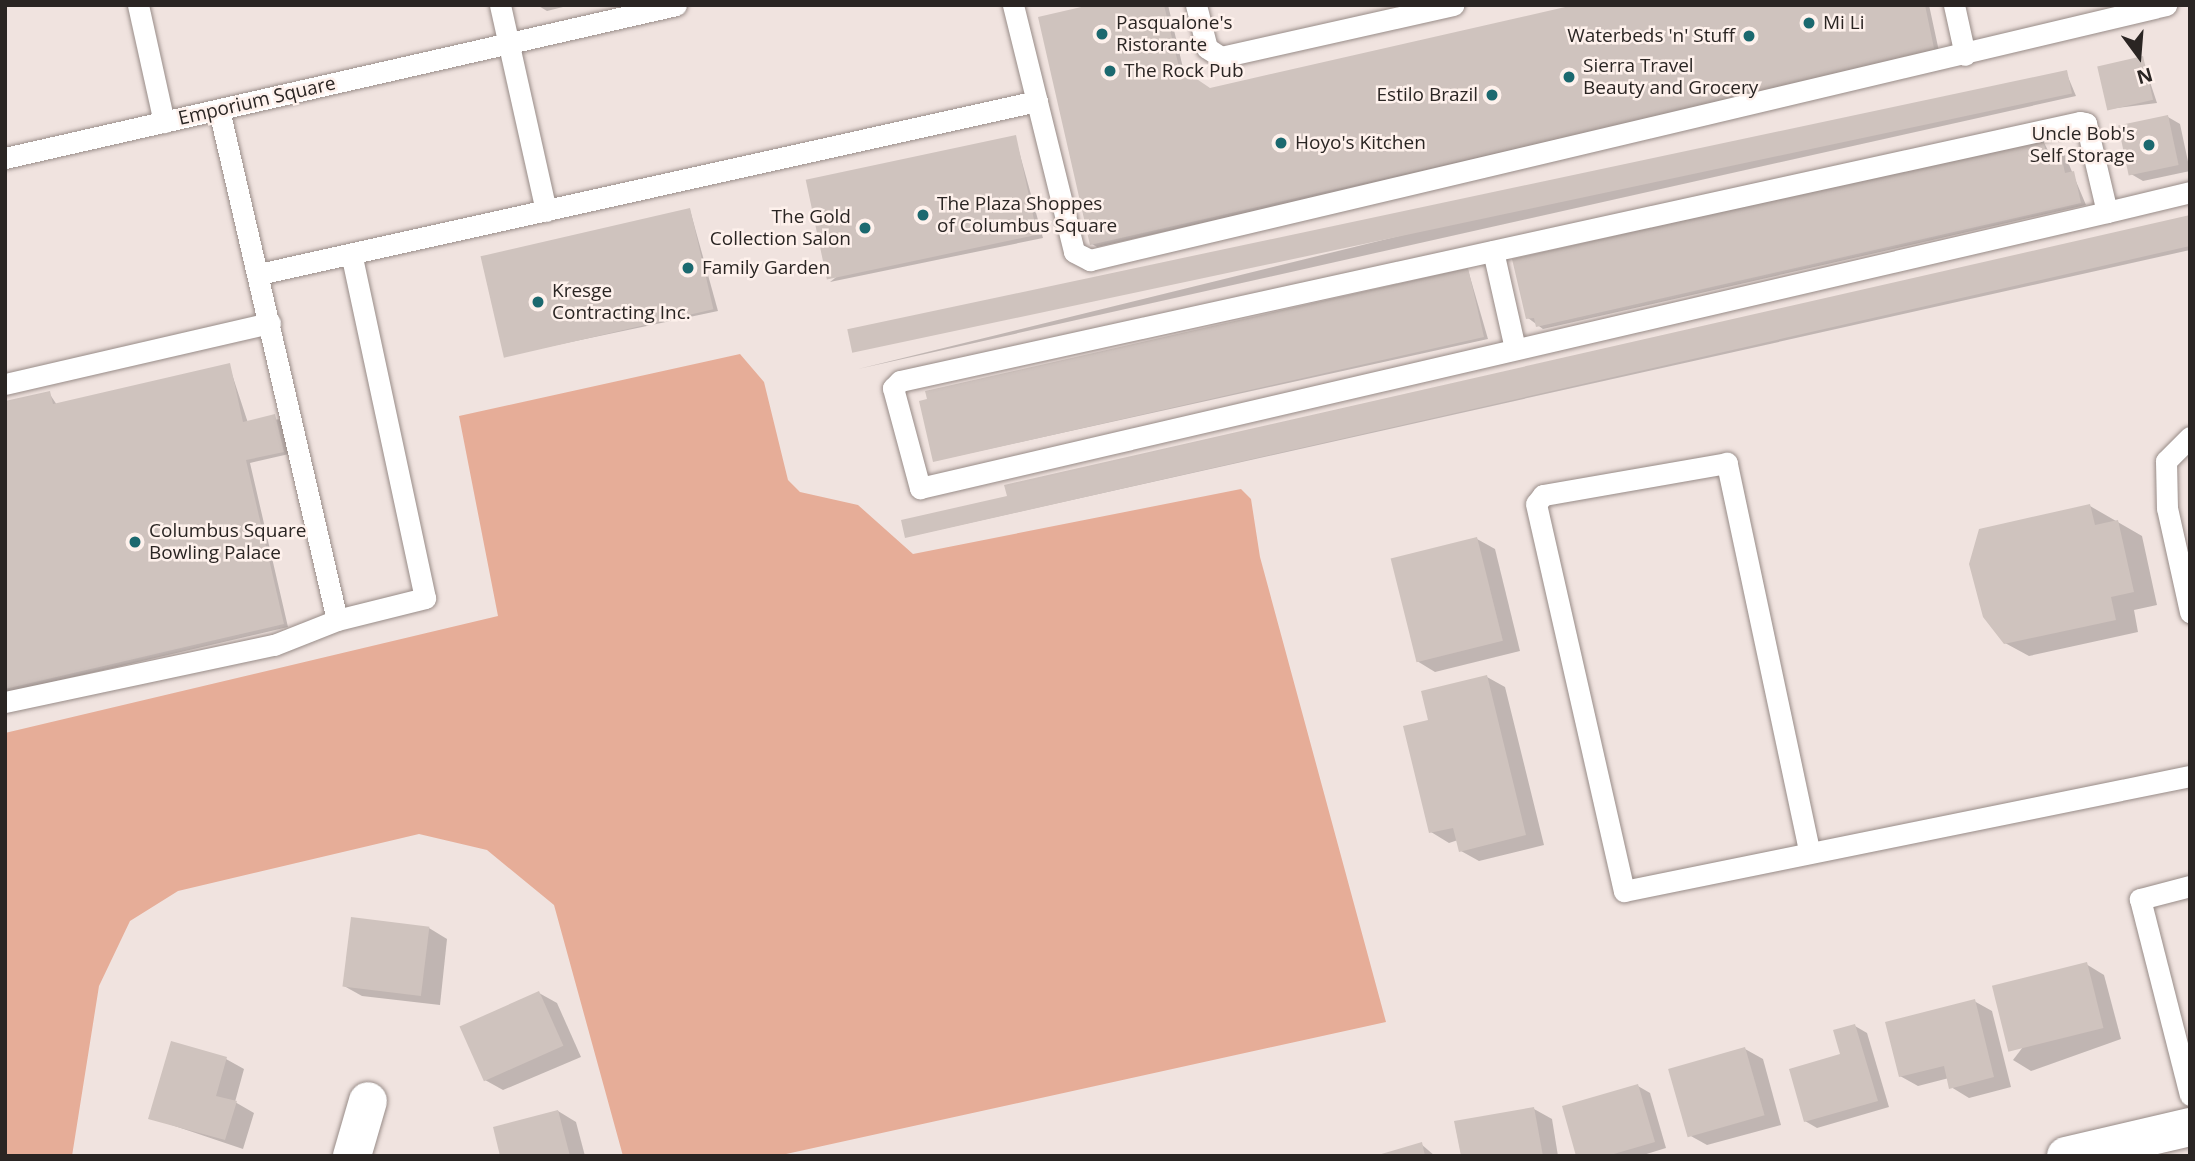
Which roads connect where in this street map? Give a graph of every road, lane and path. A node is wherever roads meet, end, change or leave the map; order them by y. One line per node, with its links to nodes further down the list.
1 (138, 5): 14 (lane)
2 (500, 5): 10 (lane)
3 (676, 5): 10 (lane, Emporium Square)
4 (1013, 5): 12 (lane)
5 (1196, 5): 6 (lane)
6 (1453, 5)
7 (1954, 5): 11 (lane)
8 (2166, 5): 9 (lane)
9 (2107, 12): 11 (lane)
10 (509, 44): 13 (lane, Emporium Square); 17 (lane)
11 (1965, 55): 12 (lane)
12 (1037, 102): 17 (lane)
13 (219, 110): 14 (lane, Emporium Square); 21 (lane)
14 (164, 122): 15 (lane, Emporium Square)
15 (5, 158)
16 (2190, 192): 18 (lane)
17 (546, 211): 20 (lane)
18 (2107, 212): 19 (lane); 23 (lane)
19 (1493, 251): 23 (lane); 23 (lane)
20 (351, 254): 21 (lane); 27 (lane)
21 (259, 274): 22 (lane)
22 (270, 323): 24 (lane); 27 (lane)
23 (1515, 349)
24 (5, 384)
25 (2190, 437): 26 (lane)
26 (2190, 612)
27 (337, 620): 28 (lane)
28 (5, 702)
29 (2190, 776): 30 (lane)
30 (1809, 850): 30 (lane)
31 (2190, 886): 32 (lane)
32 (2190, 1095)
33 (368, 1101): 35 (street)
34 (2190, 1127): 36 (street)
35 (352, 1156)
36 (2066, 1156)

